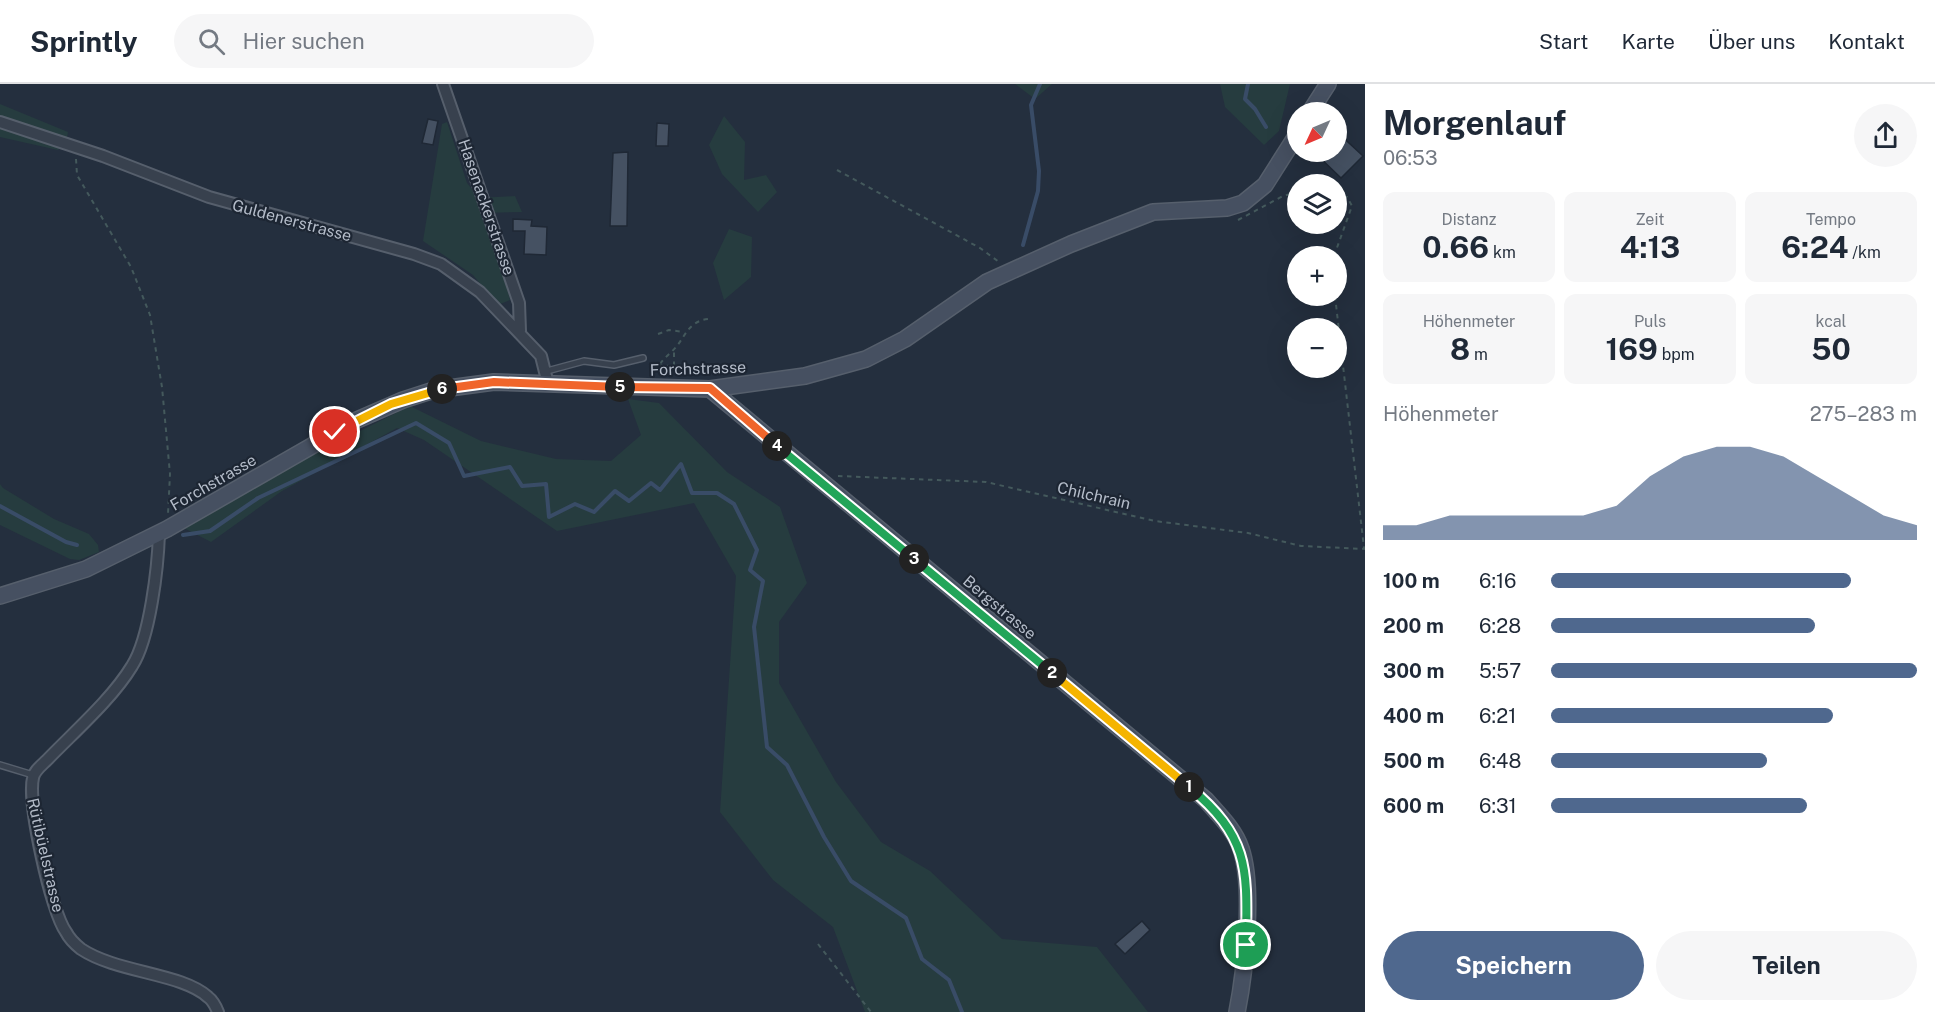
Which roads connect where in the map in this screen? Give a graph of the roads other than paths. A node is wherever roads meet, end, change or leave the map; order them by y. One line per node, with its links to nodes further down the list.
1 (443, 84): 6 (street, Hasenackerstrasse)
2 (1328, 84): 3 (main road)
3 (1316, 102)
4 (0, 122): 6 (street, Guldenerstrasse)
5 (1287, 150): 9 (main road, Forchstrasse)
6 (520, 331): 8 (street, Guldenerstrasse)
7 (643, 358): 8 (lane)
8 (548, 377): 9 (main road, Forchstrasse); 10 (main road, Forchstrasse)
9 (710, 388): 15 (main road, Bergstrasse)
10 (159, 533): 11 (main road, Forchstrasse); 13 (street, Rütibüelstrasse)
11 (0, 597)
12 (0, 765): 13 (lane)
13 (33, 775): 14 (street, Rütibüelstrasse)
14 (218, 1012)
15 (1237, 1012)

